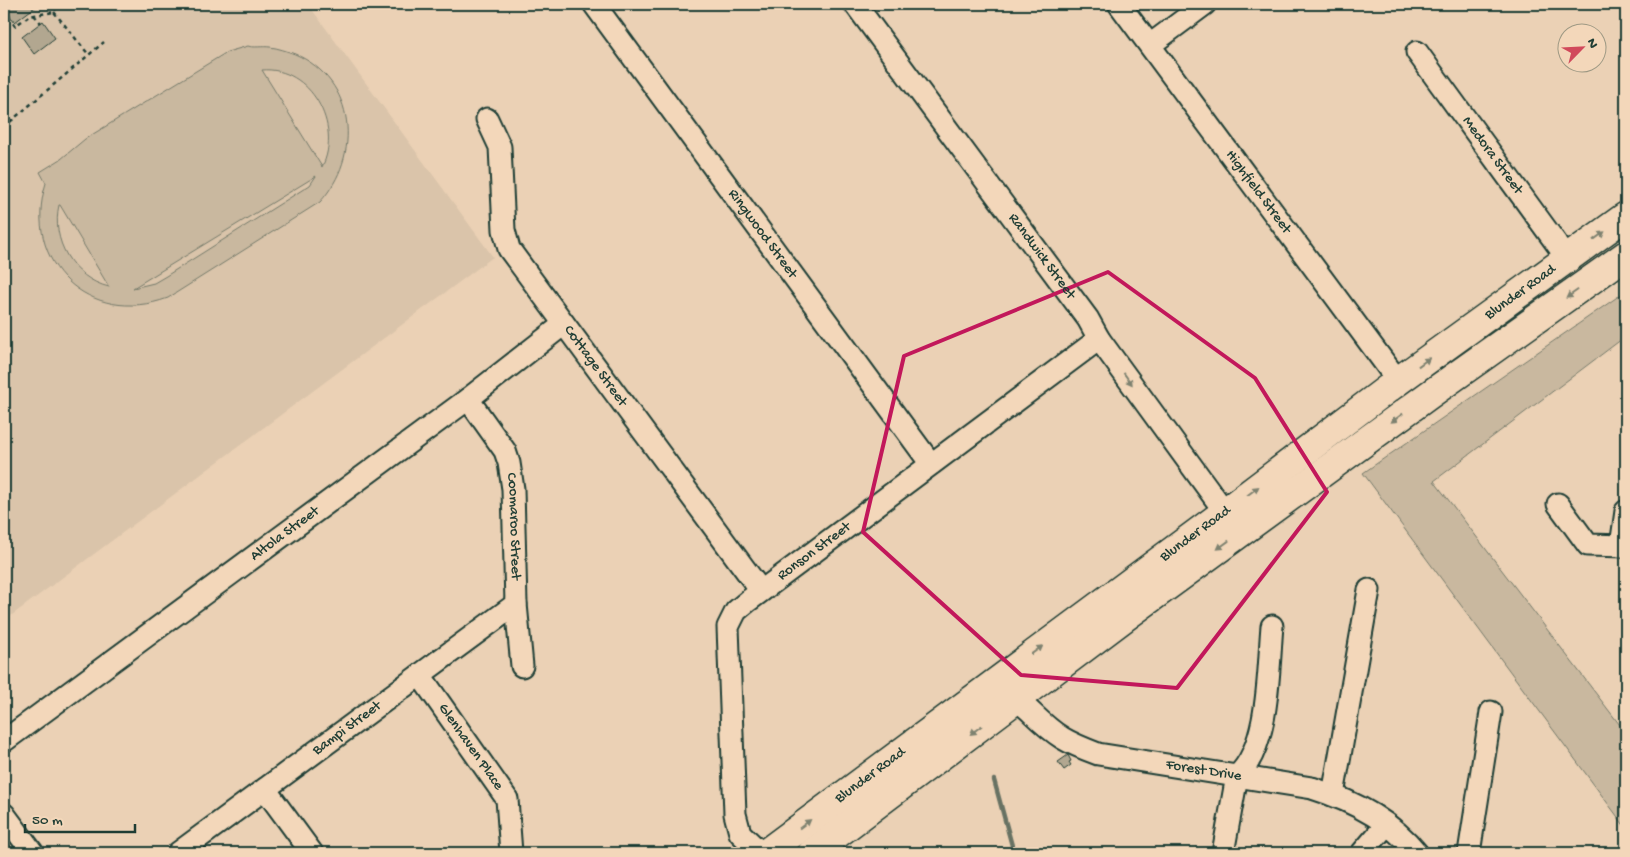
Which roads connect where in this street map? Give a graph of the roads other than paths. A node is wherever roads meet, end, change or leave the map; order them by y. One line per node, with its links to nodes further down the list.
1 (594, 4): 15 (street, Ringwood Street)
2 (855, 4): 12 (street, Randwick Street)
3 (1119, 4): 5 (street, Highfield Street)
4 (1205, 4): 5 (street)
5 (1150, 45): 13 (street, Highfield Street)
6 (1417, 52): 10 (street, Medora Street)
7 (487, 119): 11 (street, Cottage Street)
8 (1626, 216): 10 (main road, Blunder Road, one-way to 8)
9 (1626, 256): 27 (main road, Blunder Road, one-way to 27)
10 (1567, 258): 13 (main road, Blunder Road, one-way to 10)
11 (564, 324): 14 (street, Altola Street); 21 (street, Cottage Street)
12 (1099, 339): 15 (street, Ronson Street); 18 (street, Randwick Street, one-way to 18)
13 (1398, 381): 18 (main road, Blunder Road, one-way to 13)
14 (468, 399): 22 (street, Coomaroo Street); 29 (street, Altola Street)
15 (931, 464): 21 (street, Ronson Street)
16 (1558, 504): 19 (street)
17 (1626, 511): 19 (street)
18 (1225, 512): 26 (main road, Blunder Road, one-way to 18)
19 (1624, 546)
20 (1370, 590): 32 (street)
21 (761, 591): 39 (street, Ronson Street)
22 (516, 604): 24 (street, Coomaroo Street); 25 (street, Bampi Street)
23 (1272, 626): 30 (street)
24 (522, 666)
25 (420, 674): 31 (street, Bampi Street); 38 (street, Glenhaven Place)
26 (998, 679): 27 (street, Forest Drive); 40 (main road, Blunder Road, one-way to 26)
27 (1015, 701): 30 (street, Forest Drive); 41 (main road, Blunder Road, one-way to 41)
28 (1491, 712): 45 (street)
29 (4, 741)
30 (1236, 776): 32 (street, Forest Drive); 42 (street)
31 (264, 789): 36 (street, Bampi Street); 37 (street)
32 (1332, 795): 34 (street, Forest Drive)
33 (4, 814): 35 (street)
34 (1386, 825): 43 (street); 44 (street, Forest Drive)
35 (33, 853)
36 (178, 853)
37 (312, 853)
38 (510, 853)
39 (761, 853)
40 (766, 853)
41 (812, 853)
42 (1223, 853)
43 (1362, 853)
44 (1417, 853)
45 (1470, 853)

